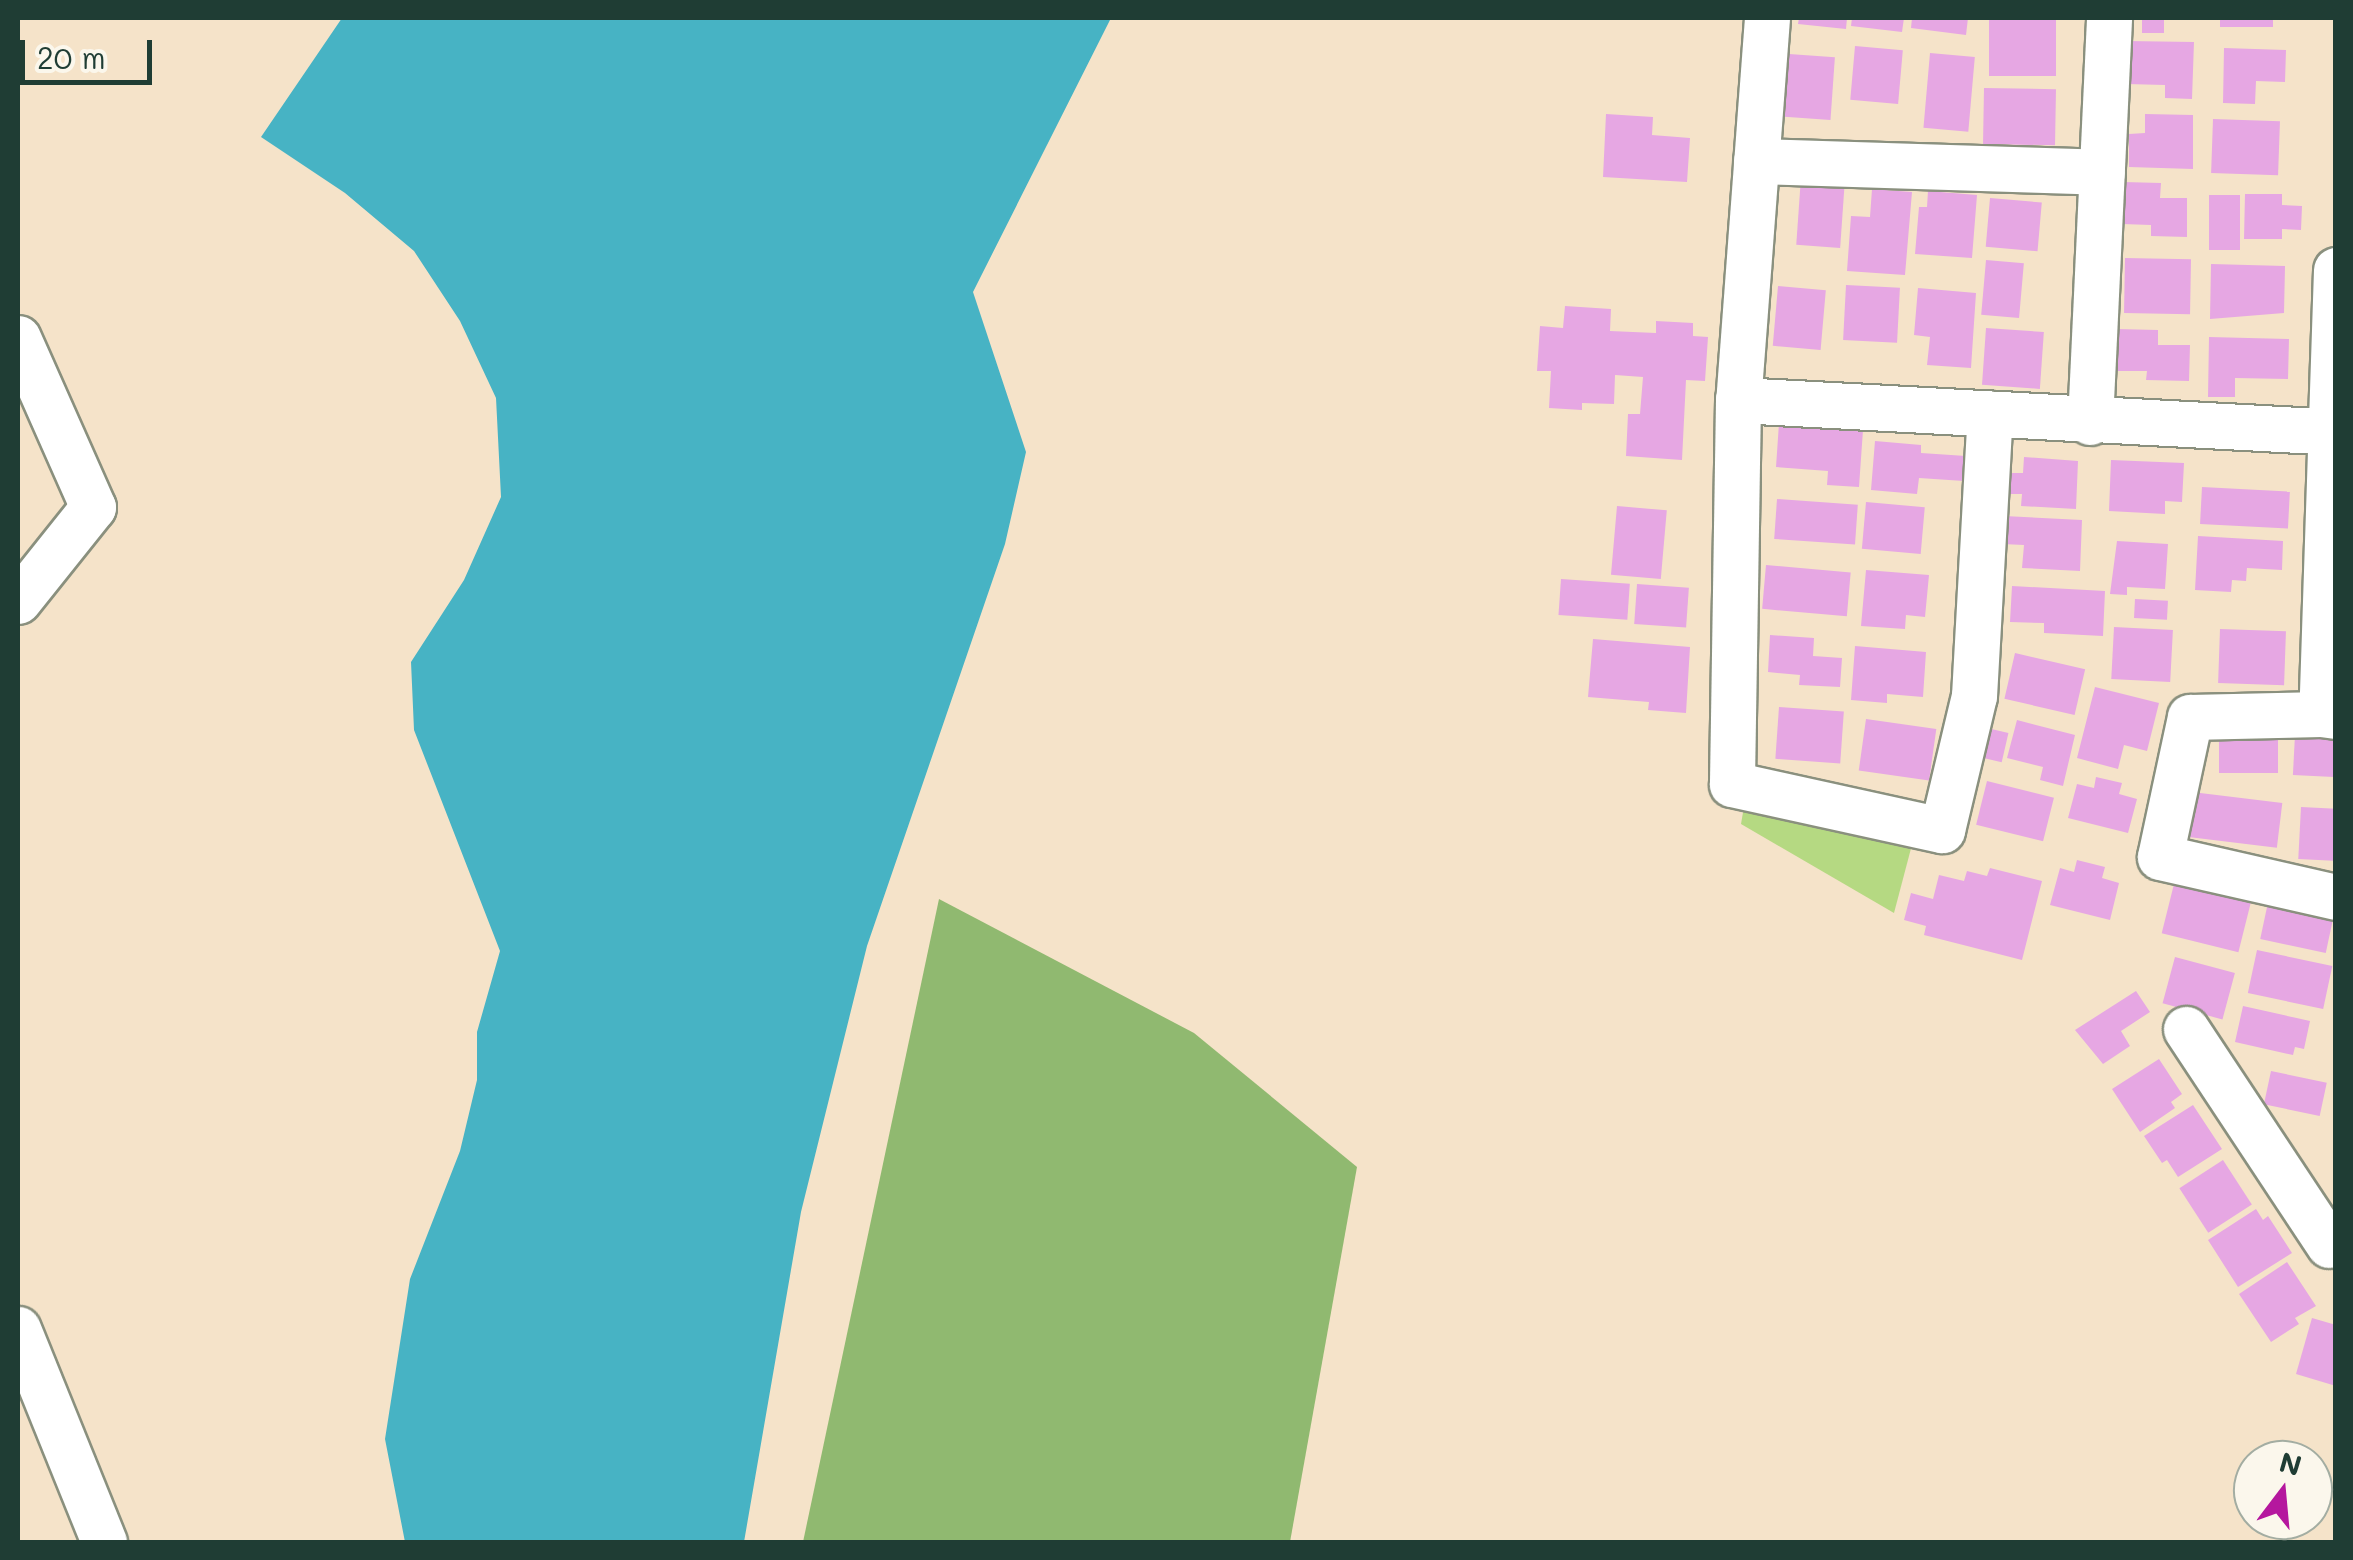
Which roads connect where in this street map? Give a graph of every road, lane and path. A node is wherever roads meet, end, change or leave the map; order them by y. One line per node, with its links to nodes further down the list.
1 (1767, 18): 3 (street)
2 (2109, 18): 4 (street)
3 (1756, 160): 4 (street); 7 (street)
4 (2102, 172): 9 (street)
5 (2336, 270): 10 (street)
6 (18, 338): 11 (street)
7 (1738, 400): 8 (street); 8 (street)
8 (1990, 413): 9 (street)
9 (2090, 422): 10 (street)
10 (2333, 432): 12 (street)
11 (18, 601)
12 (2328, 715): 13 (street)
13 (2336, 897)
14 (2186, 1029): 15 (street)
15 (2333, 1236)
16 (18, 1330): 17 (street)
17 (104, 1542)

